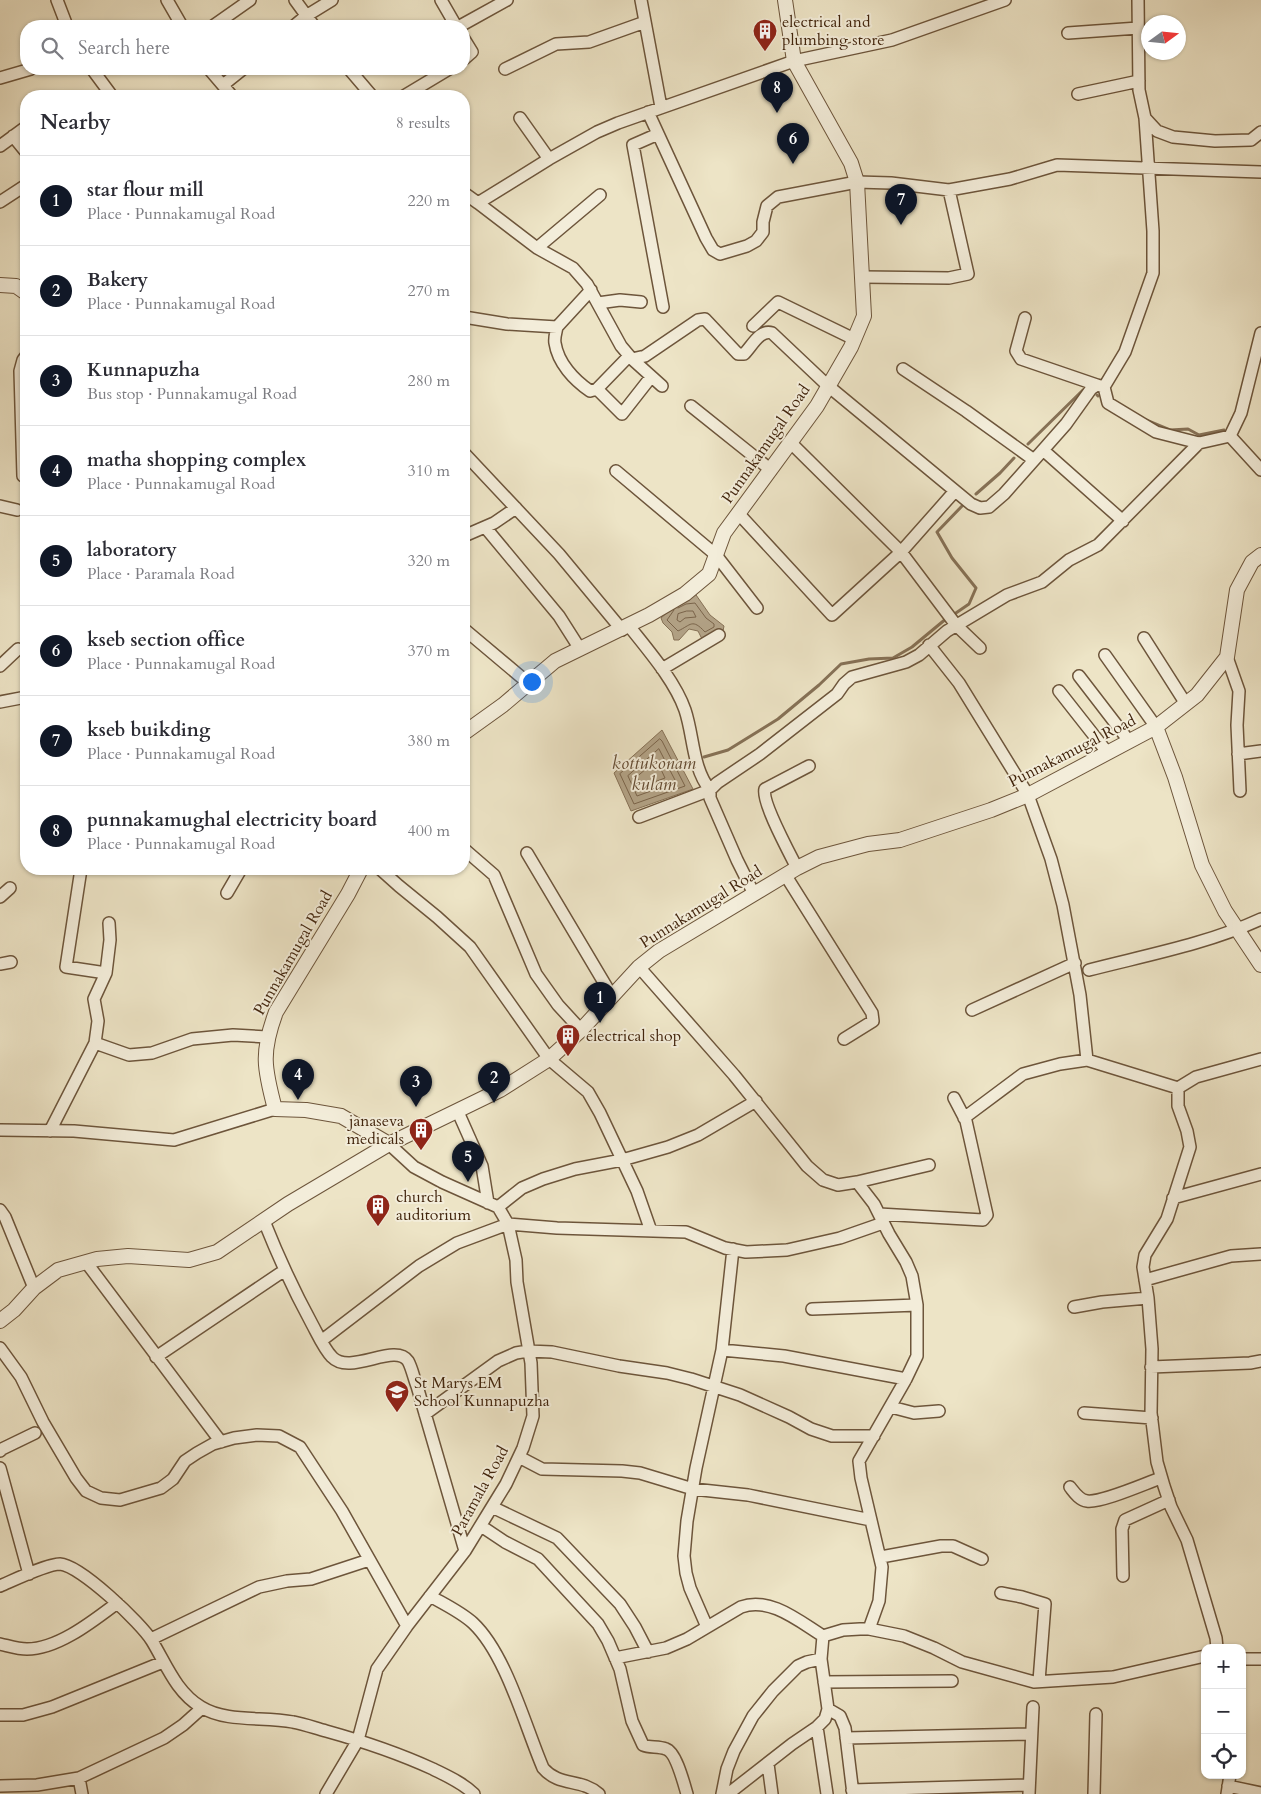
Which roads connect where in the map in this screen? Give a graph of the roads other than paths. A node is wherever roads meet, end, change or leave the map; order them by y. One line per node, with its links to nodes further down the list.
1 (57, 0): 13 (street)
2 (168, 0): 14 (street)
3 (250, 0): 15 (street)
4 (295, 0): 12 (street)
5 (332, 0): 12 (street)
6 (441, 0): 18 (street)
7 (507, 0): 19 (street)
8 (641, 0): 20 (street)
9 (785, 0): 23 (street, Punnakamugal Road)
10 (1005, 0): 23 (street)
11 (1138, 0): 21 (street)
12 (306, 16): 16 (street); 17 (street)
13 (65, 20)
14 (179, 20)
15 (222, 20)
16 (301, 20)
17 (309, 20)
18 (453, 20)
19 (470, 20)
20 (645, 22): 24 (street); 39 (street)
21 (1138, 28): 22 (street); 32 (street)
22 (1068, 33)
23 (794, 61): 39 (street); 52 (street, Punnakamugal Road)
24 (505, 69)
25 (20, 72): 31 (street)
26 (96, 75): 34 (street)
27 (214, 75): 33 (street)
28 (236, 75): 33 (street)
29 (354, 75): 36 (street)
30 (439, 75): 37 (street)
31 (0, 78)
32 (1139, 81): 38 (street); 42 (street)
33 (223, 85): 35 (street)
34 (108, 90)
35 (227, 90)
36 (367, 90)
37 (414, 90)
38 (1078, 94)
39 (661, 107): 40 (street)
40 (648, 112): 45 (street); 49 (street)
41 (520, 118): 49 (street)
42 (1145, 118): 44 (street); 50 (street)
43 (20, 131): 46 (street)
44 (1261, 132)
45 (658, 134): 52 (street); 66 (street)
46 (13, 136): 47 (street); 48 (street)
47 (20, 145)
48 (0, 146)
49 (549, 159): 58 (street)
50 (1149, 169): 51 (street); 54 (street); 78 (street)
51 (1261, 172)
52 (857, 182): 54 (street); 60 (street, Punnakamugal Road)
53 (20, 189): 57 (street)
54 (949, 190): 60 (street)
55 (600, 195): 59 (street)
56 (470, 198): 58 (street)
57 (0, 202)
58 (478, 204): 59 (street)
59 (537, 248): 63 (street)
60 (863, 277): 72 (street, Punnakamugal Road)
61 (0, 285): 62 (street)
62 (20, 288)
63 (591, 290): 65 (street); 70 (street)
64 (641, 302): 65 (street)
65 (598, 303): 73 (street)
66 (663, 307)
67 (470, 318): 70 (street)
68 (1025, 318): 78 (street)
69 (753, 326): 72 (street)
70 (557, 327): 79 (street)
71 (1261, 333): 81 (street)
72 (854, 339): 77 (street, Punnakamugal Road)
73 (630, 358): 75 (street); 77 (street); 79 (street)
74 (903, 369): 86 (street)
75 (651, 377): 76 (street); 79 (street)
76 (662, 386)
77 (827, 386): 82 (street, Punnakamugal Road); 90 (street)
78 (1101, 386): 83 (street); 84 (street)
79 (597, 389)
80 (691, 406): 87 (street)
81 (1230, 436): 83 (street); 88 (street)
82 (791, 443): 87 (street, Punnakamugal Road); 98 (street)
83 (1199, 443): 95 (street)
84 (1043, 450): 86 (street); 95 (street)
85 (470, 460): 92 (street)
86 (1034, 460): 90 (street)
87 (770, 470): 94 (street, Punnakamugal Road)
88 (1261, 470)
89 (616, 471): 99 (street)
90 (955, 491): 98 (street)
91 (0, 506): 93 (street)
92 (516, 508): 96 (street); 103 (street)
93 (17, 510)
94 (738, 513): 98 (street); 99 (street, Punnakamugal Road)
95 (1123, 521): 102 (street)
96 (485, 527): 97 (street); 110 (street)
97 (470, 533)
98 (901, 552): 102 (street)
99 (716, 555): 101 (street); 103 (street, Punnakamugal Road)
100 (1261, 555): 112 (street)
101 (757, 608)
102 (956, 625): 107 (street); 108 (street)
103 (625, 628): 110 (street, Punnakamugal Road); 114 (street)
104 (470, 634): 116 (street)
105 (719, 635): 114 (street)
106 (1144, 638): 120 (street)
107 (929, 645): 128 (street); 130 (street)
108 (980, 648)
109 (18, 649): 113 (street)
110 (580, 649): 116 (street, Punnakamugal Road)
111 (1105, 654): 121 (street)
112 (1227, 656): 120 (street); 126 (street)
113 (0, 666)
114 (662, 669): 128 (street)
115 (1079, 676): 123 (street)
116 (527, 682): 122 (street, Punnakamugal Road)
117 (1059, 691): 125 (street)
118 (20, 698): 119 (street)
119 (0, 702)
120 (1186, 704): 121 (street)
121 (1156, 727): 123 (street, Punnakamugal Road); 145 (street, Punnakamugal Road)
122 (470, 728)
123 (1129, 741): 125 (street, Punnakamugal Road)
124 (1261, 751): 126 (street)
125 (1107, 752): 130 (street, Punnakamugal Road)
126 (1238, 754): 129 (street)
127 (809, 766): 134 (street)
128 (710, 790): 131 (street); 141 (street)
129 (1240, 791)
130 (1028, 795): 134 (street, Punnakamugal Road); 146 (street)
131 (639, 817)
132 (527, 853): 151 (street)
133 (470, 854): 153 (street)
134 (791, 872): 141 (street, Punnakamugal Road); 155 (street)
135 (79, 875): 150 (street)
136 (238, 875): 140 (street)
137 (358, 875): 154 (street, Punnakamugal Road)
138 (386, 875): 157 (street)
139 (10, 888): 142 (street)
140 (227, 893)
141 (754, 894): 148 (street, Punnakamugal Road)
142 (0, 897)
143 (1261, 920): 145 (street)
144 (109, 923): 150 (street)
145 (1238, 930): 147 (street, Punnakamugal Road); 149 (street)
146 (1075, 963): 152 (street); 159 (street)
147 (1261, 965)
148 (639, 968): 151 (street, Punnakamugal Road); 162 (street)
149 (1089, 970)
150 (106, 973): 156 (street)
151 (612, 996): 153 (street, Punnakamugal Road)
152 (972, 1010)
153 (581, 1030): 157 (street, Punnakamugal Road)
154 (267, 1037): 156 (street); 163 (street, Punnakamugal Road)
155 (844, 1039)
156 (95, 1043): 167 (street)
157 (549, 1059): 164 (street, Punnakamugal Road); 169 (street)
158 (1261, 1059): 160 (street)
159 (1088, 1060): 160 (street); 165 (street)
160 (1178, 1088): 173 (street)
161 (954, 1098): 165 (street)
162 (756, 1101): 169 (street); 172 (street)
163 (275, 1109): 167 (street); 168 (street)
164 (458, 1112): 168 (street, Punnakamugal Road); 174 (street)
165 (964, 1118): 176 (street)
166 (0, 1130): 167 (street)
167 (50, 1131)
168 (389, 1144): 174 (street); 177 (street, Punnakamugal Road)
169 (622, 1160): 174 (street); 179 (street)
170 (929, 1165): 172 (street)
171 (1261, 1174): 173 (street)
172 (857, 1182): 176 (street)
173 (1173, 1198): 184 (street)
174 (493, 1205): 178 (street, Paramala Road)
175 (0, 1210): 185 (street)
176 (881, 1218): 180 (street); 187 (street)
177 (264, 1221): 182 (street, Punnakamugal Road); 183 (street)
178 (508, 1224): 179 (street); 191 (street); 194 (street, Paramala Road)
179 (651, 1231): 180 (street)
180 (733, 1249): 193 (street)
181 (1261, 1254): 184 (street)
182 (86, 1262): 185 (street, Punnakamugal Road); 195 (street)
183 (285, 1270): 191 (street); 195 (street)
184 (1145, 1280): 186 (street)
185 (34, 1288): 190 (street, Punnakamugal Road)
186 (1148, 1298): 188 (street); 197 (street)
187 (917, 1305): 189 (street); 198 (street)
188 (1074, 1307)
189 (812, 1309)
190 (0, 1321)
191 (321, 1341): 203 (street)
192 (0, 1348): 207 (street)
193 (722, 1350): 198 (street); 199 (street)
194 (528, 1351): 199 (street); 203 (street); 209 (street, Paramala Road)
195 (156, 1357): 207 (street)
196 (1261, 1361): 197 (street)
197 (1152, 1367): 204 (street)
198 (906, 1379): 200 (street)
199 (715, 1387): 206 (street); 213 (street)
200 (891, 1407): 201 (street); 206 (street)
201 (939, 1411)
202 (1084, 1413): 204 (street)
203 (425, 1414): 218 (street)
204 (1152, 1418): 211 (street)
205 (35, 1433): 208 (street)
206 (874, 1436): 216 (street)
207 (221, 1442): 221 (street)
208 (0, 1451)
209 (519, 1457): 213 (street); 215 (street, Paramala Road)
210 (0, 1468): 222 (street)
211 (1161, 1478): 212 (street); 214 (street)
212 (1070, 1486)
213 (692, 1489): 216 (street); 229 (street)
214 (1169, 1500): 223 (street); 234 (street)
215 (492, 1507): 217 (street, Paramala Road); 235 (street)
216 (870, 1520): 219 (street)
217 (481, 1526): 218 (street, Paramala Road); 237 (street)
218 (465, 1551): 226 (street, Paramala Road)
219 (881, 1557): 220 (street); 230 (street)
220 (982, 1559)
221 (369, 1560): 228 (street); 232 (street)
222 (29, 1574): 224 (street); 227 (street)
223 (1123, 1576)
224 (0, 1586)
225 (1001, 1593): 243 (street)
226 (430, 1596): 228 (street, Paramala Road); 264 (street)
227 (116, 1603): 232 (street); 233 (street)
228 (407, 1626): 253 (street, Paramala Road)
229 (706, 1627): 231 (street); 235 (street)
230 (869, 1629): 231 (street); 243 (street)
231 (823, 1636): 238 (street)
232 (151, 1640): 241 (street)
233 (0, 1644)
234 (1217, 1644)
235 (648, 1652): 237 (street)
236 (1201, 1657): 243 (street)
237 (616, 1658): 265 (street)
238 (821, 1659): 244 (street); 266 (street)
239 (1246, 1659): 240 (street)
240 (1261, 1659)
241 (163, 1662): 246 (street); 249 (street)
242 (952, 1681): 244 (street)
243 (1039, 1681)
244 (824, 1682): 247 (street)
245 (1034, 1707): 251 (street)
246 (202, 1708): 253 (street); 255 (street)
247 (828, 1709): 250 (street); 252 (street)
248 (1096, 1714): 270 (street)
249 (0, 1715)
250 (817, 1726): 254 (street); 269 (street)
251 (1031, 1734): 252 (street); 258 (street)
252 (846, 1738): 259 (street)
253 (358, 1740): 262 (street, Paramala Road); 263 (street)
254 (768, 1764): 267 (street); 268 (street)
255 (79, 1778): 257 (street); 261 (street)
256 (1228, 1785): 260 (street)
257 (0, 1786)
258 (1029, 1789): 259 (street)
259 (852, 1792)
260 (1261, 1793)
261 (82, 1794)
262 (326, 1794)
263 (474, 1794)
264 (599, 1794)
265 (687, 1794)
266 (722, 1794)
267 (728, 1794)
268 (772, 1794)
269 (827, 1794)
270 (1094, 1794)

